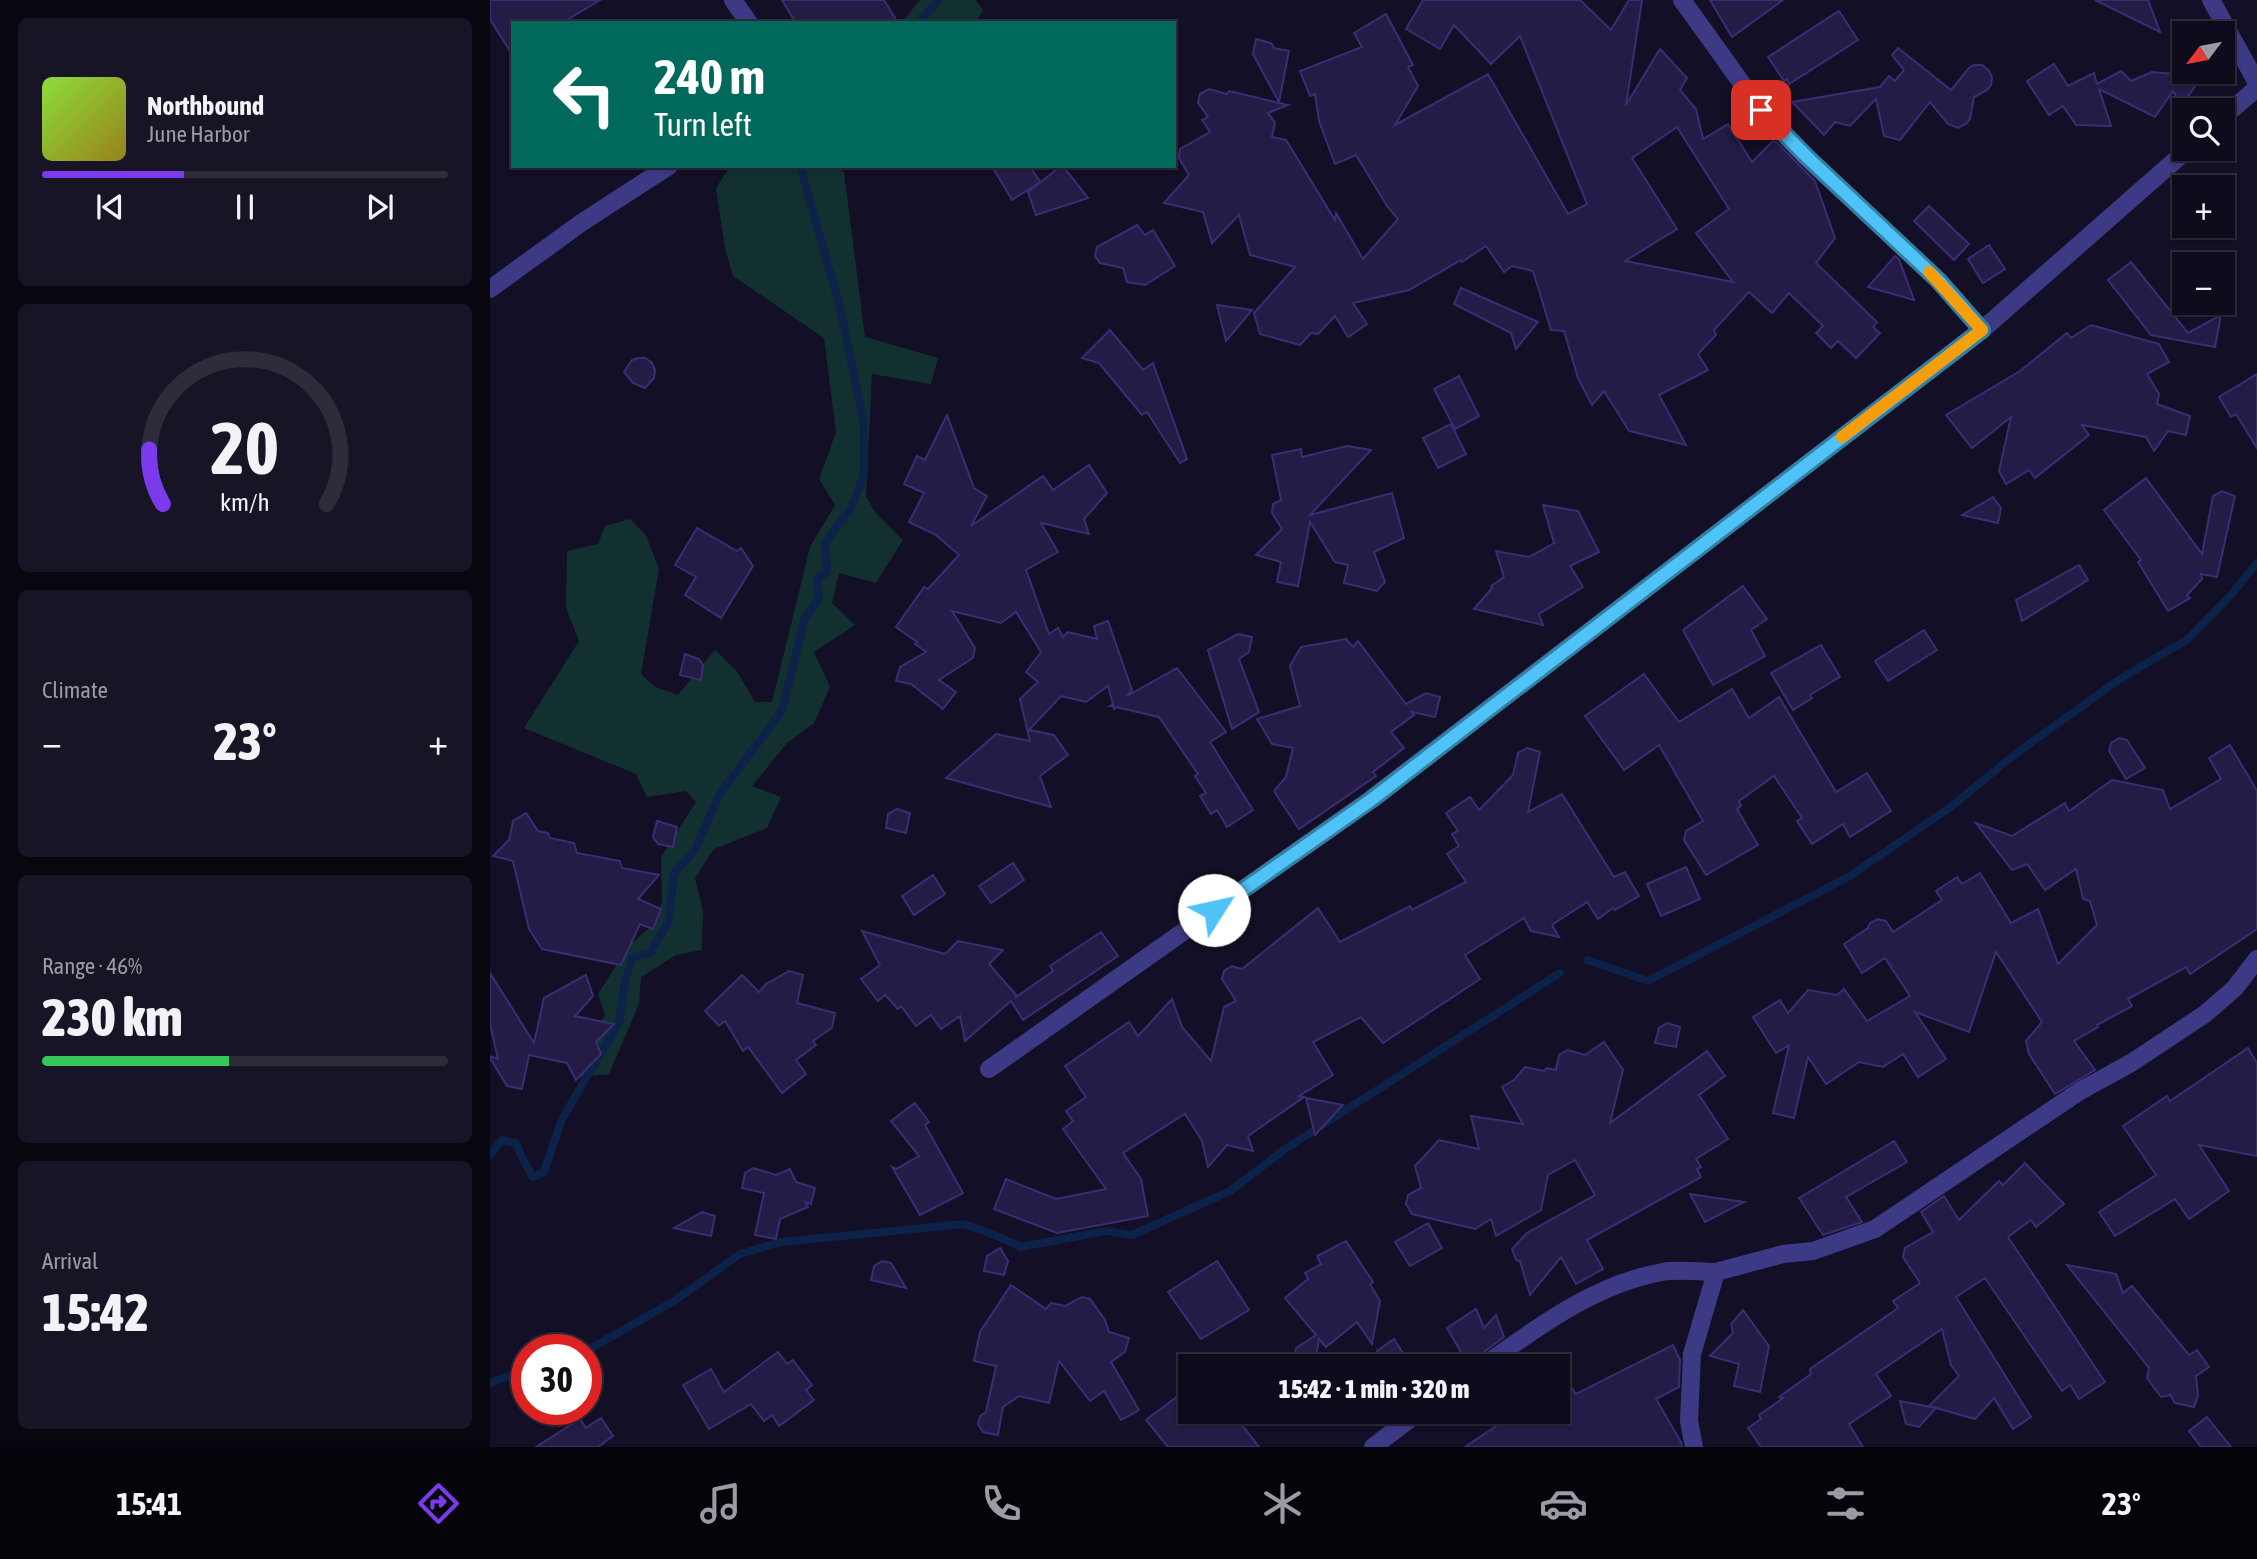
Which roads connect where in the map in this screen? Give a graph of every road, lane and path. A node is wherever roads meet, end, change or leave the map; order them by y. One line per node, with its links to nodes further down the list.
1 (733, 0): 4 (street)
2 (1682, 0): 10 (street)
3 (2211, 0): 5 (street)
4 (748, 21)
5 (2257, 85): 6 (street)
6 (2235, 106)
7 (2174, 161): 10 (street)
8 (666, 168): 9 (street)
9 (490, 289)
10 (1982, 330): 12 (street)
11 (2257, 959): 13 (street)
12 (989, 1069)
13 (1716, 1272): 14 (street); 17 (street)
14 (1501, 1354)
15 (1403, 1424): 16 (street)
16 (1373, 1447)
17 (1694, 1447)

